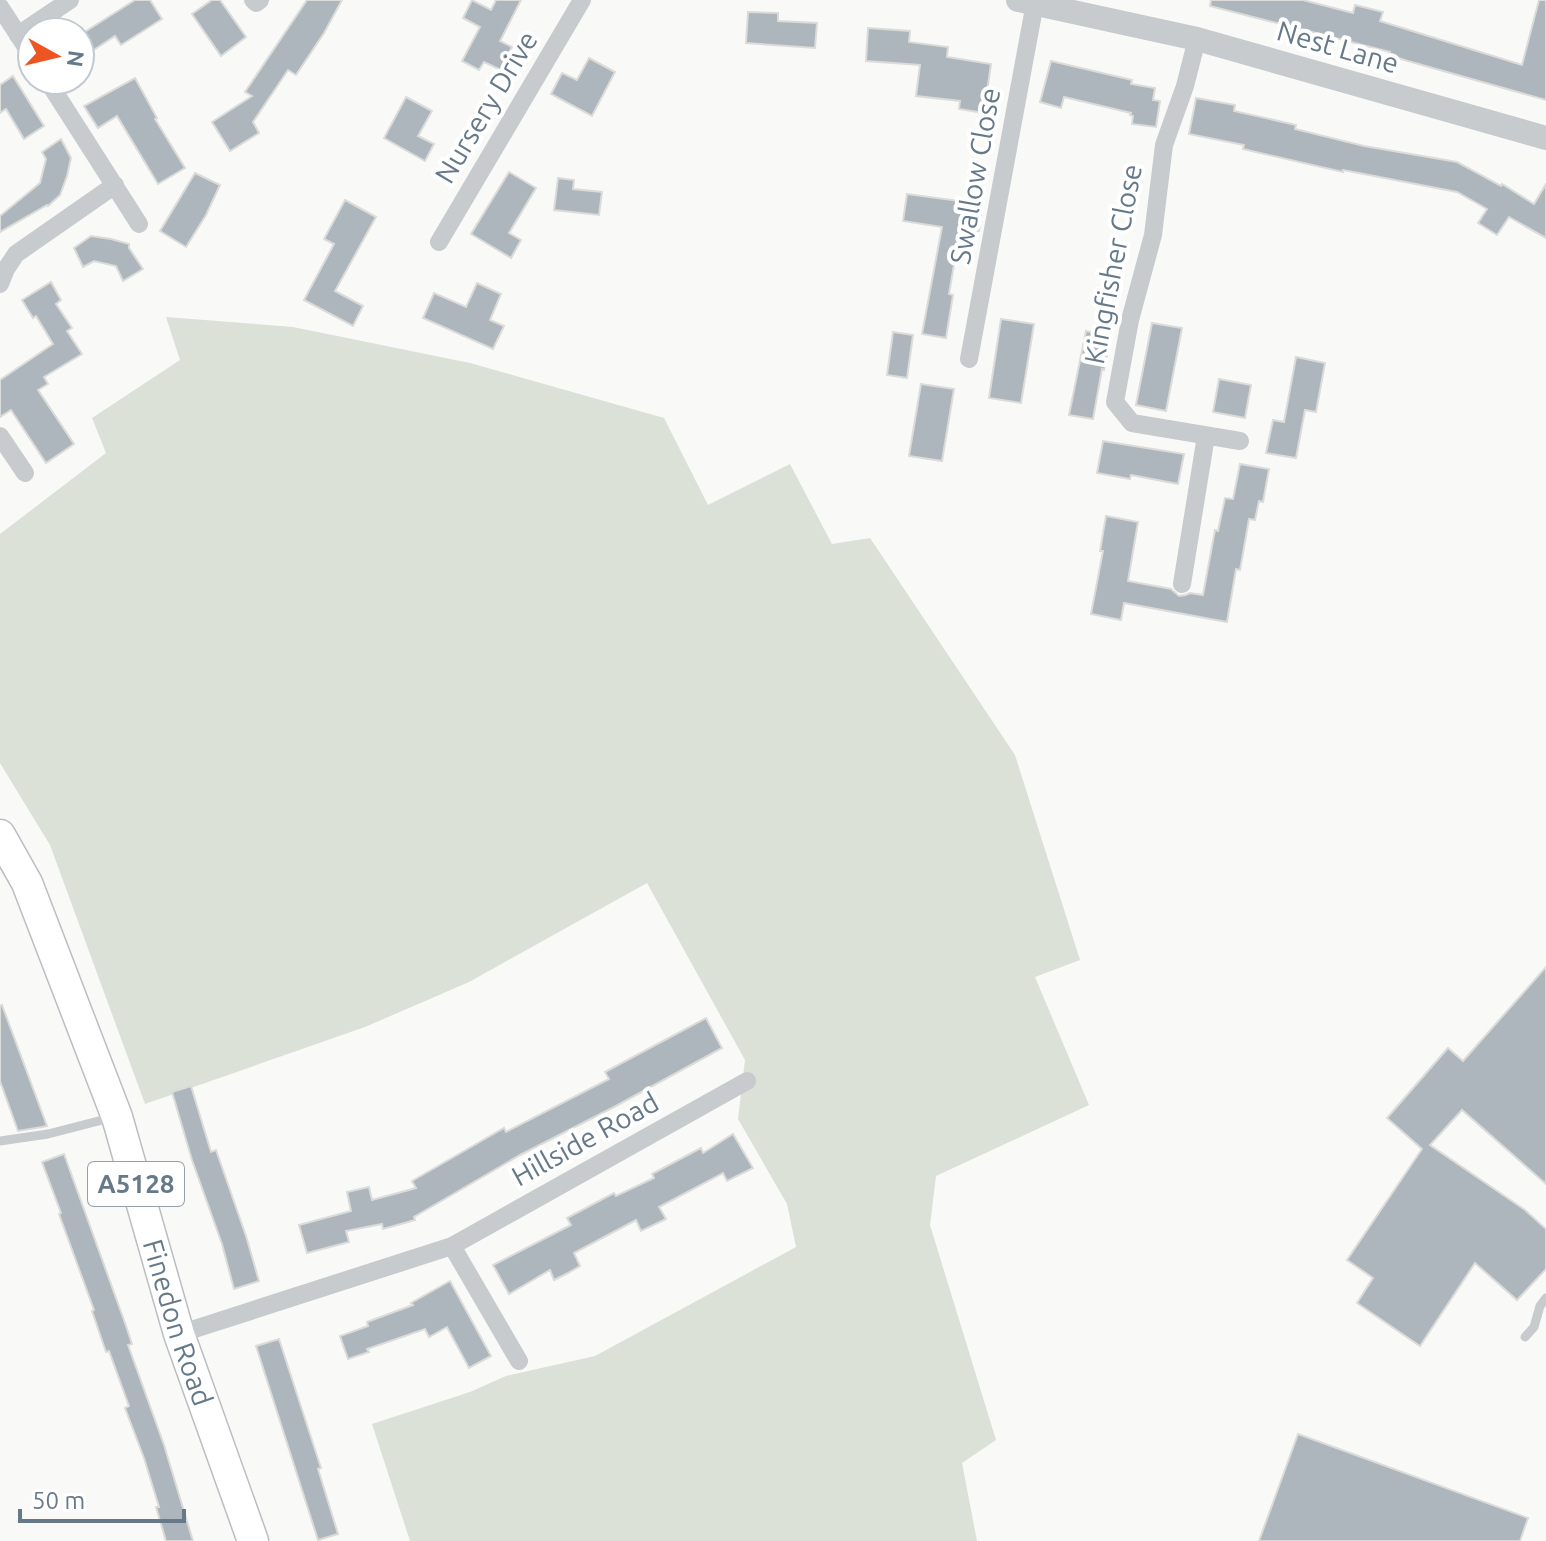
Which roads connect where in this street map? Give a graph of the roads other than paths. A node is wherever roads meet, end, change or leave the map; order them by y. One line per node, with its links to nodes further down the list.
1 (70, 0): 7 (street)
2 (253, 0): 3 (street)
3 (260, 0)
4 (582, 0): 14 (street, Nursery Drive)
5 (1026, 2): 9 (street, Nest Lane); 16 (street, Swallow Close)
6 (0, 7): 8 (street)
7 (46, 16)
8 (16, 32)
9 (1197, 39): 11 (street, Nest Lane); 18 (street, Kingfisher Close)
10 (57, 96): 12 (street)
11 (1546, 138)
12 (115, 185): 13 (street); 15 (street)
13 (139, 224)
14 (439, 242)
15 (2, 273)
16 (969, 359)
17 (0, 436): 20 (street)
18 (1206, 436): 19 (street, Kingfisher Close); 21 (street)
19 (1240, 441)
20 (25, 473)
21 (1182, 584)
22 (0, 835): 24 (main road, Finedon Road / A5128)
23 (747, 1081): 26 (street, Hillside Road)
24 (117, 1117): 25 (lane); 28 (main road, Finedon Road / A5128)
25 (0, 1141)
26 (452, 1246): 28 (street, Hillside Road); 30 (street)
27 (1546, 1298): 29 (lane)
28 (179, 1334): 31 (main road, Finedon Road / A5128)
29 (1525, 1337)
30 (519, 1361)
31 (253, 1541)

